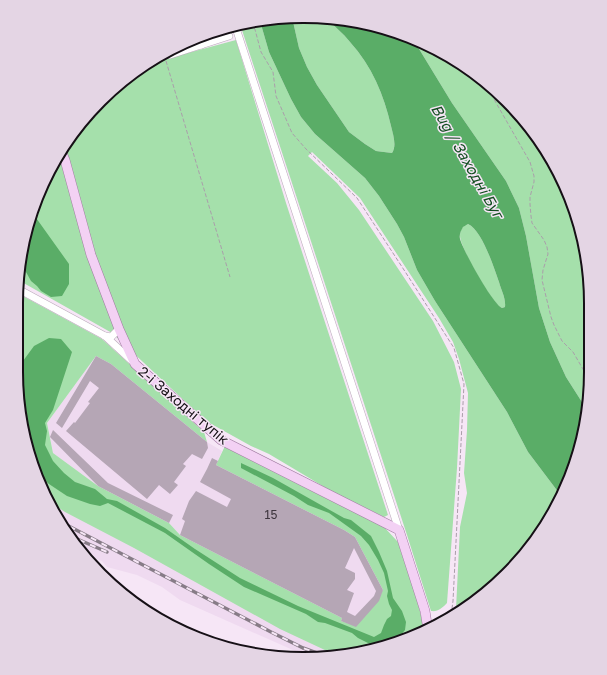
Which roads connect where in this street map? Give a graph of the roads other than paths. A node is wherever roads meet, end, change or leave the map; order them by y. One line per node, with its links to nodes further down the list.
1 (237, 31): 11 (street)
2 (229, 36): 4 (street)
3 (200, 43): 4 (street)
4 (201, 46): 5 (street)
5 (169, 58)
6 (64, 158): 8 (main road)
7 (24, 292): 9 (street, 2-і Заходні тупік)
8 (119, 329): 9 (street); 10 (main road)
9 (104, 336): 10 (street, 2-і Заходні тупік)
10 (135, 364): 11 (main road, 2-і Заходні тупік)
11 (399, 530): 12 (main road)
12 (427, 623)

